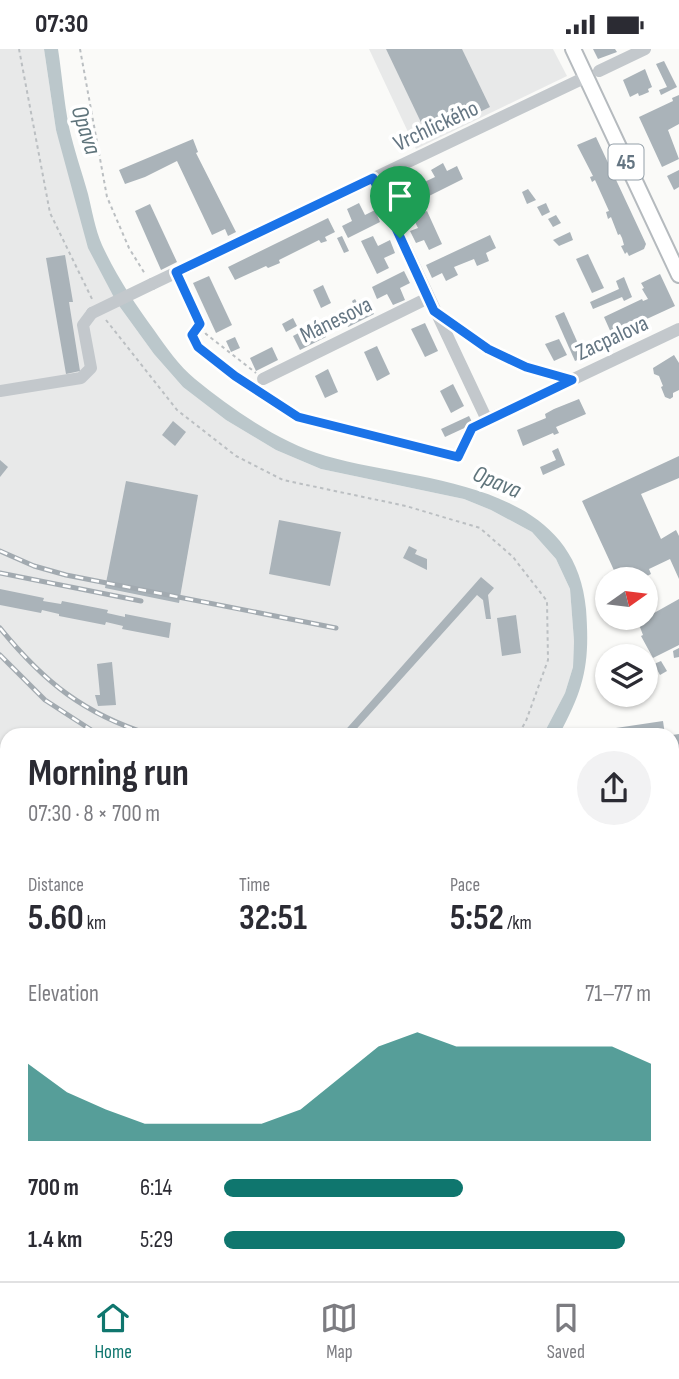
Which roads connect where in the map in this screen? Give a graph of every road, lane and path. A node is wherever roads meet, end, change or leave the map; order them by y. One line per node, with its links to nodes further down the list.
1 (19, 49): 12 (path)
2 (80, 49): 9 (path)
3 (573, 49): 5 (main road, 45)
4 (645, 49): 5 (street, Vrchlického)
5 (592, 74): 6 (street, Vrchlického); 8 (main road, 45)
6 (373, 178): 7 (street, Vrchlického); 10 (street)
7 (176, 272): 9 (street, Vrchlického); 14 (path)
8 (679, 275)
9 (152, 284): 12 (street, Vrchlického, bridge)
10 (428, 298): 11 (street); 16 (street, Mánesova)
11 (434, 311): 17 (path); 19 (street)
12 (96, 312): 18 (street)
13 (107, 321): 21 (path)
14 (200, 324): 16 (path); 20 (path)
15 (679, 329): 17 (street, Zacpalova)
16 (263, 379)
17 (572, 380): 19 (street, Zacpalova)
18 (0, 391)
19 (487, 420): 20 (street, Zacpalova)
20 (466, 439)
21 (522, 728)

